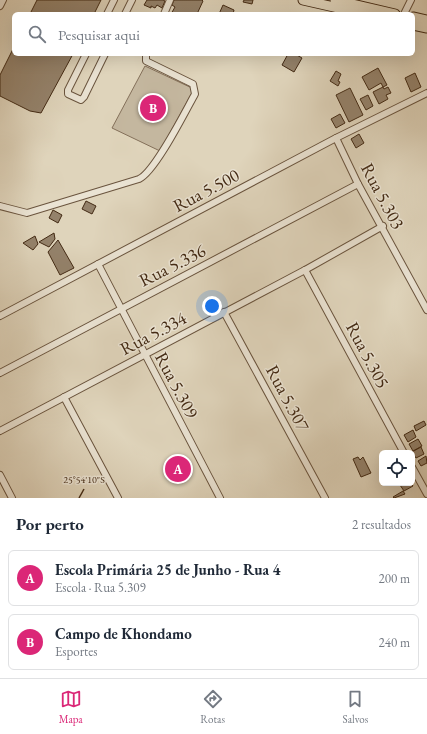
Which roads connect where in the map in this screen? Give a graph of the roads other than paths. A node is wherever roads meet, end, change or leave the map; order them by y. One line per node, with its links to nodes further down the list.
1 (3, 0): 8 (street)
2 (114, 0): 9 (street)
3 (132, 0): 10 (street)
4 (170, 0): 11 (street)
5 (303, 0): 12 (highway)
6 (335, 0): 13 (highway)
7 (411, 0): 14 (street)
8 (0, 6)
9 (108, 12)
10 (126, 12)
11 (165, 12)
12 (357, 12)
13 (386, 12)
14 (405, 12)
15 (415, 19): 17 (highway)
16 (415, 20): 18 (highway)
17 (427, 20)
18 (427, 28)
19 (85, 56): 20 (street)
20 (104, 56)
21 (146, 56): 25 (street)
22 (426, 96): 23 (street, Rua 5.500)
23 (336, 138): 24 (street, Rua 5.303); 27 (street, Rua 5.500)
24 (358, 184): 26 (street, Rua 5.303); 29 (street, Rua 5.336)
25 (0, 206)
26 (382, 226): 28 (street, Rua 5.334); 30 (street, Rua 5.303)
27 (98, 264): 29 (street, Rua 5.309); 32 (street, Rua 5.500)
28 (305, 270): 31 (street, Rua 5.334); 37 (street, Rua 5.305)
29 (121, 308): 33 (street, Rua 5.309); 34 (street, Rua 5.336)
30 (427, 310)
31 (224, 312): 33 (street, Rua 5.334); 44 (street, Rua 5.307)
32 (0, 316)
33 (144, 354): 35 (street, Rua 5.334); 43 (street, Rua 5.309)
34 (0, 373)
35 (64, 397): 36 (street, Rua 5.334); 42 (street)
36 (0, 431)
37 (402, 450)
38 (415, 472): 40 (street)
39 (0, 475): 41 (street)
40 (427, 494)
41 (12, 498)
42 (118, 498)
43 (220, 498)
44 (325, 498)

